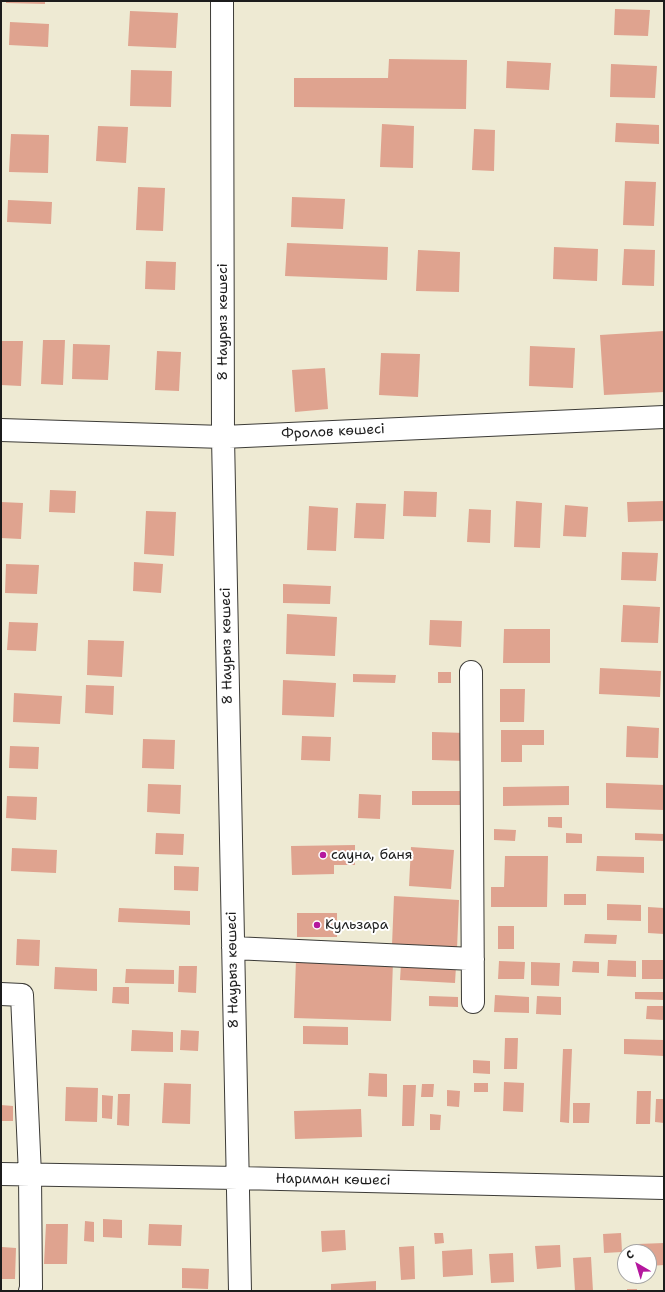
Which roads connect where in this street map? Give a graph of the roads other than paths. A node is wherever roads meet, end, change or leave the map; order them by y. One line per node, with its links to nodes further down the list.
1 (222, 1): 4 (street, 8 Наурыз көшесі)
2 (664, 417): 4 (street, Фролов көшесі)
3 (1, 430): 4 (street, Фролов көшесі)
4 (223, 437): 6 (street, 8 Наурыз көшесі)
5 (471, 672): 7 (street)
6 (233, 948): 7 (street); 12 (street, 8 Наурыз көшесі)
7 (473, 959): 9 (street)
8 (1, 994): 11 (street)
9 (474, 1002)
10 (1, 1174): 11 (street, Нариман көшесі)
11 (30, 1175): 12 (street, Нариман көшесі); 14 (street)
12 (238, 1178): 13 (street, Нариман көшесі); 15 (street, 8 Наурыз көшесі)
13 (664, 1188)
14 (30, 1291)
15 (240, 1291)

